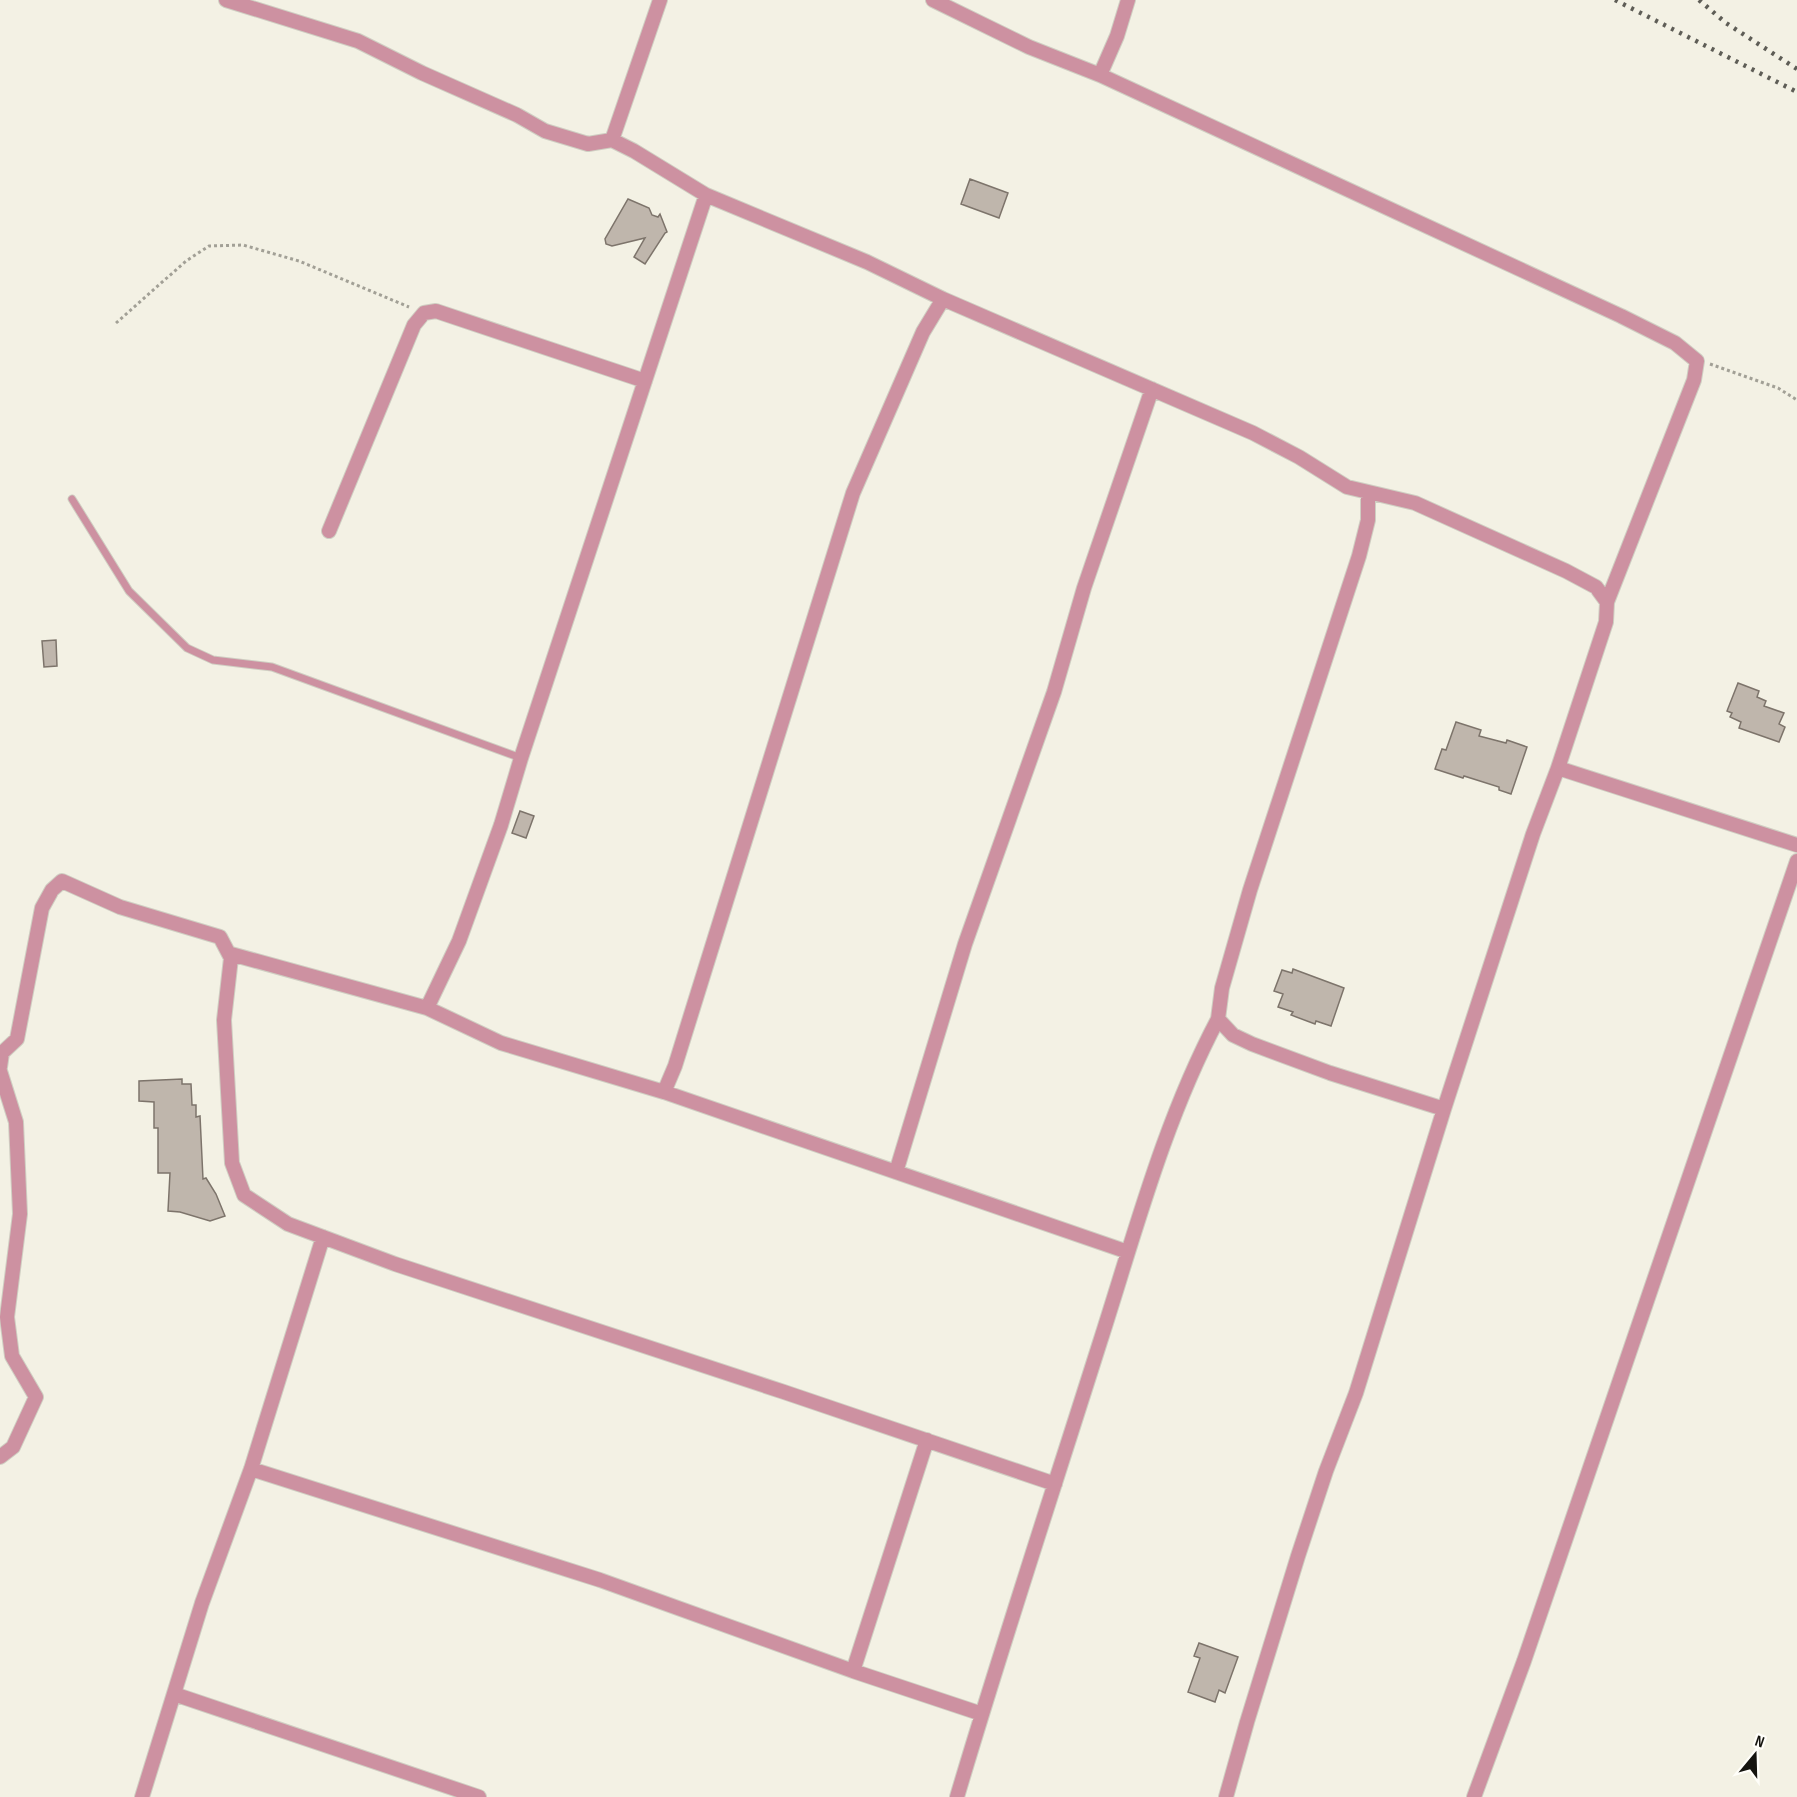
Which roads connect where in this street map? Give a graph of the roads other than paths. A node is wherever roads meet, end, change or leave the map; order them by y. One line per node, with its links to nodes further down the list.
1 (226, 0): 6 (street)
2 (660, 0): 6 (street)
3 (933, 0): 5 (street)
4 (1128, 0): 5 (street)
5 (1100, 75): 14 (street)
6 (612, 140): 7 (street)
7 (706, 195): 8 (street); 9 (street)
8 (944, 299): 10 (street); 23 (street)
9 (645, 381): 13 (street); 15 (street)
10 (1152, 389): 11 (street); 25 (street)
11 (1368, 492): 14 (street); 21 (street)
12 (72, 499): 15 (lane)
13 (330, 531)
14 (1607, 602): 16 (street)
15 (521, 758): 20 (street)
16 (1558, 768): 17 (street); 24 (street)
17 (1797, 845)
18 (1797, 861): 39 (street)
19 (231, 954): 20 (street); 22 (street); 26 (street)
20 (427, 1008): 23 (street)
21 (1218, 1019): 24 (street); 27 (street)
22 (0, 1069): 29 (street)
23 (663, 1092): 25 (street)
24 (1444, 1109): 38 (street)
25 (896, 1172): 27 (street)
26 (323, 1237): 28 (street); 30 (street)
27 (1128, 1252): 31 (street)
28 (927, 1440): 31 (street); 32 (street)
29 (0, 1457)
30 (251, 1469): 32 (street); 33 (street)
31 (1055, 1484): 34 (street)
32 (854, 1671): 34 (street)
33 (174, 1694): 35 (street); 36 (street)
34 (982, 1714): 37 (street)
35 (142, 1797)
36 (479, 1797)
37 (957, 1797)
38 (1226, 1797)
39 (1474, 1797)

